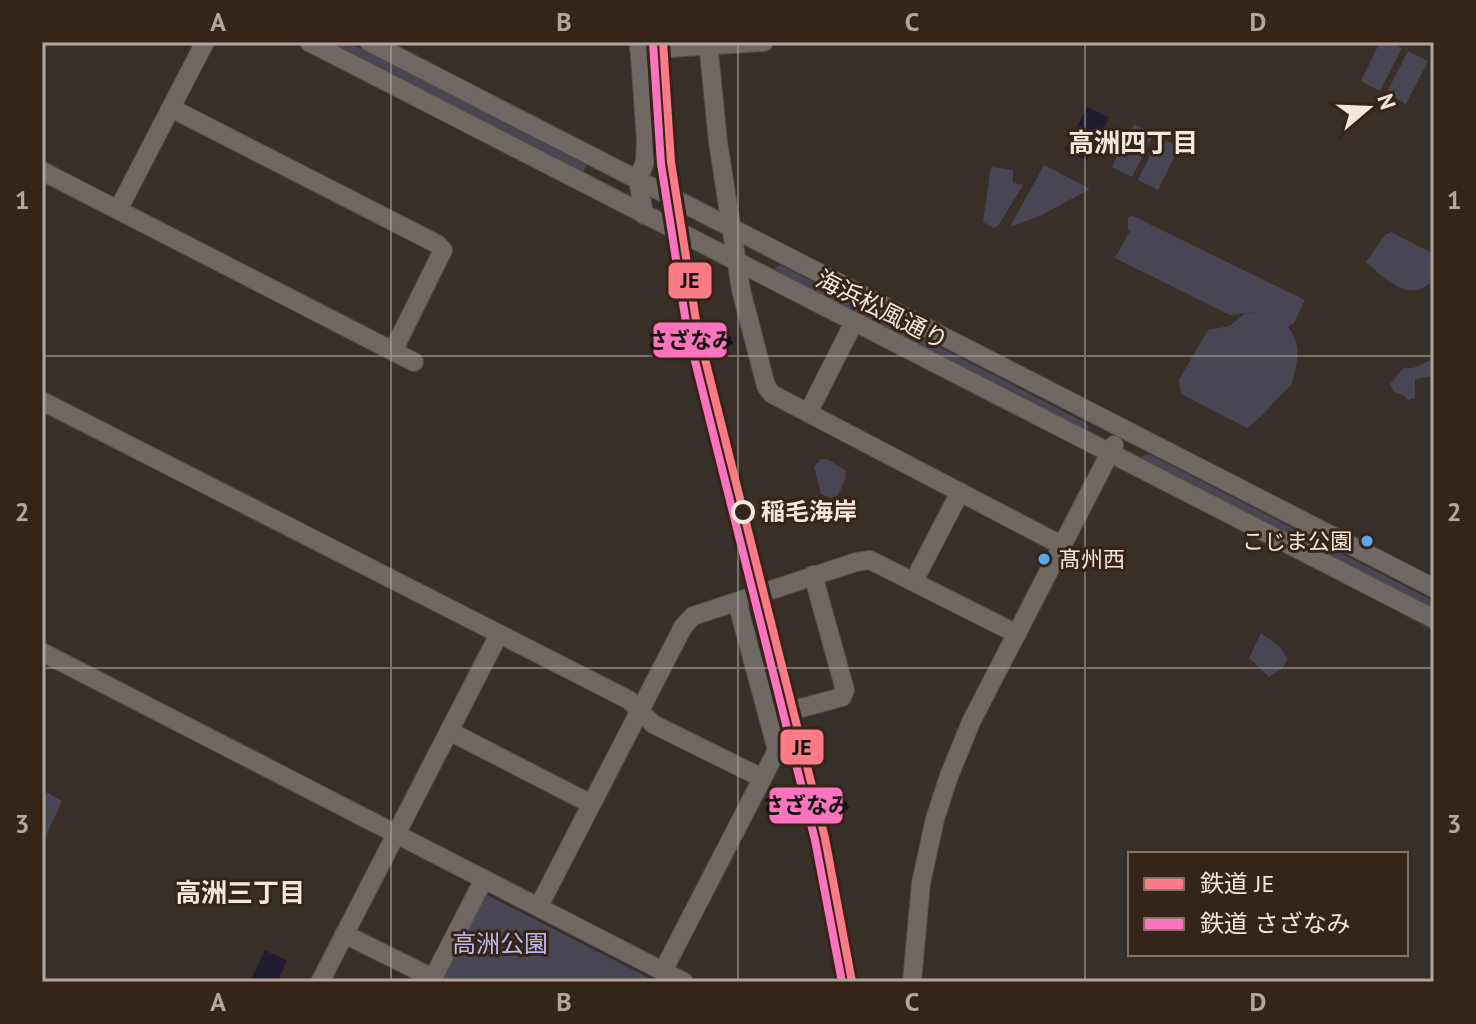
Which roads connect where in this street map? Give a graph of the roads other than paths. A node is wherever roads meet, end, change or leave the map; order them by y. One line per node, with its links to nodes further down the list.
1 (205, 42): 7 (street)
2 (309, 42): 11 (street, 海浜松風通り)
3 (369, 42): 9 (street, 海浜松風通り)
4 (764, 42): 5 (street)
5 (708, 44): 6 (street); 12 (street)
6 (639, 46): 9 (street)
7 (171, 108): 10 (street); 15 (street)
8 (42, 171): 10 (street)
9 (638, 179): 11 (street); 12 (street, 海浜松風通り)
10 (118, 210): 15 (street)
11 (644, 215): 13 (street, 海浜松風通り)
12 (731, 227): 13 (street); 19 (street, 海浜松風通り)
13 (737, 263): 14 (street, 海浜松風通り); 18 (street)
14 (854, 322): 18 (street); 20 (street, 海浜松風通り)
15 (393, 351): 16 (street)
16 (414, 362)
17 (42, 401): 28 (street)
18 (808, 413): 21 (street)
19 (1122, 428): 20 (street); 25 (street, 海浜松風通り)
20 (1110, 454): 22 (street); 27 (street, 海浜松風通り)
21 (960, 492): 22 (street); 24 (street)
22 (1063, 546): 29 (street)
23 (813, 575): 24 (street); 26 (street); 32 (street)
24 (914, 581): 29 (street)
25 (1434, 588)
26 (737, 602): 31 (street); 32 (street)
27 (1434, 619)
28 (499, 634): 31 (street); 33 (street)
29 (1017, 634): 43 (street)
30 (42, 652): 36 (street)
31 (640, 711): 34 (street); 35 (street)
32 (768, 717): 34 (street)
33 (449, 731): 35 (street); 36 (street)
34 (762, 778): 40 (street)
35 (591, 804): 38 (street)
36 (396, 834): 37 (street); 39 (street)
37 (484, 879): 38 (street); 39 (street)
38 (539, 906): 40 (street)
39 (344, 934): 41 (street)
40 (663, 971): 42 (street)
41 (320, 982)
42 (684, 982)
43 (912, 982)

